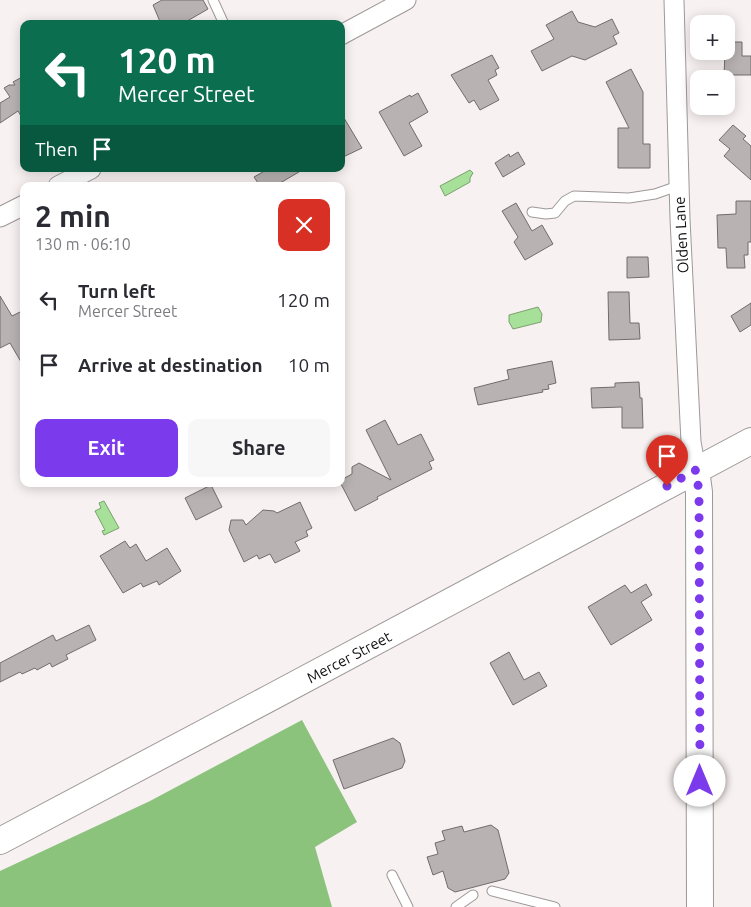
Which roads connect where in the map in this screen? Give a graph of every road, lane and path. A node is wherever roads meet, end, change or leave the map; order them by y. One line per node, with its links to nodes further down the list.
1 (213, 0): 4 (lane)
2 (406, 0): 5 (street)
3 (674, 0): 8 (street, Olden Lane)
4 (222, 20)
5 (345, 33)
6 (85, 172): 7 (street)
7 (66, 182)
8 (678, 186): 10 (lane); 13 (street, Olden Lane)
9 (20, 207): 11 (street)
10 (532, 212)
11 (0, 217)
12 (751, 441): 13 (main road, Mercer Street)
13 (696, 470): 14 (main road, Mercer Street); 22 (main road)
14 (0, 841)
15 (392, 875): 19 (lane)
16 (492, 891): 18 (lane)
17 (473, 895): 20 (lane)
18 (532, 904): 21 (lane)
19 (408, 907)
20 (456, 907)
21 (555, 907)
22 (700, 907)

